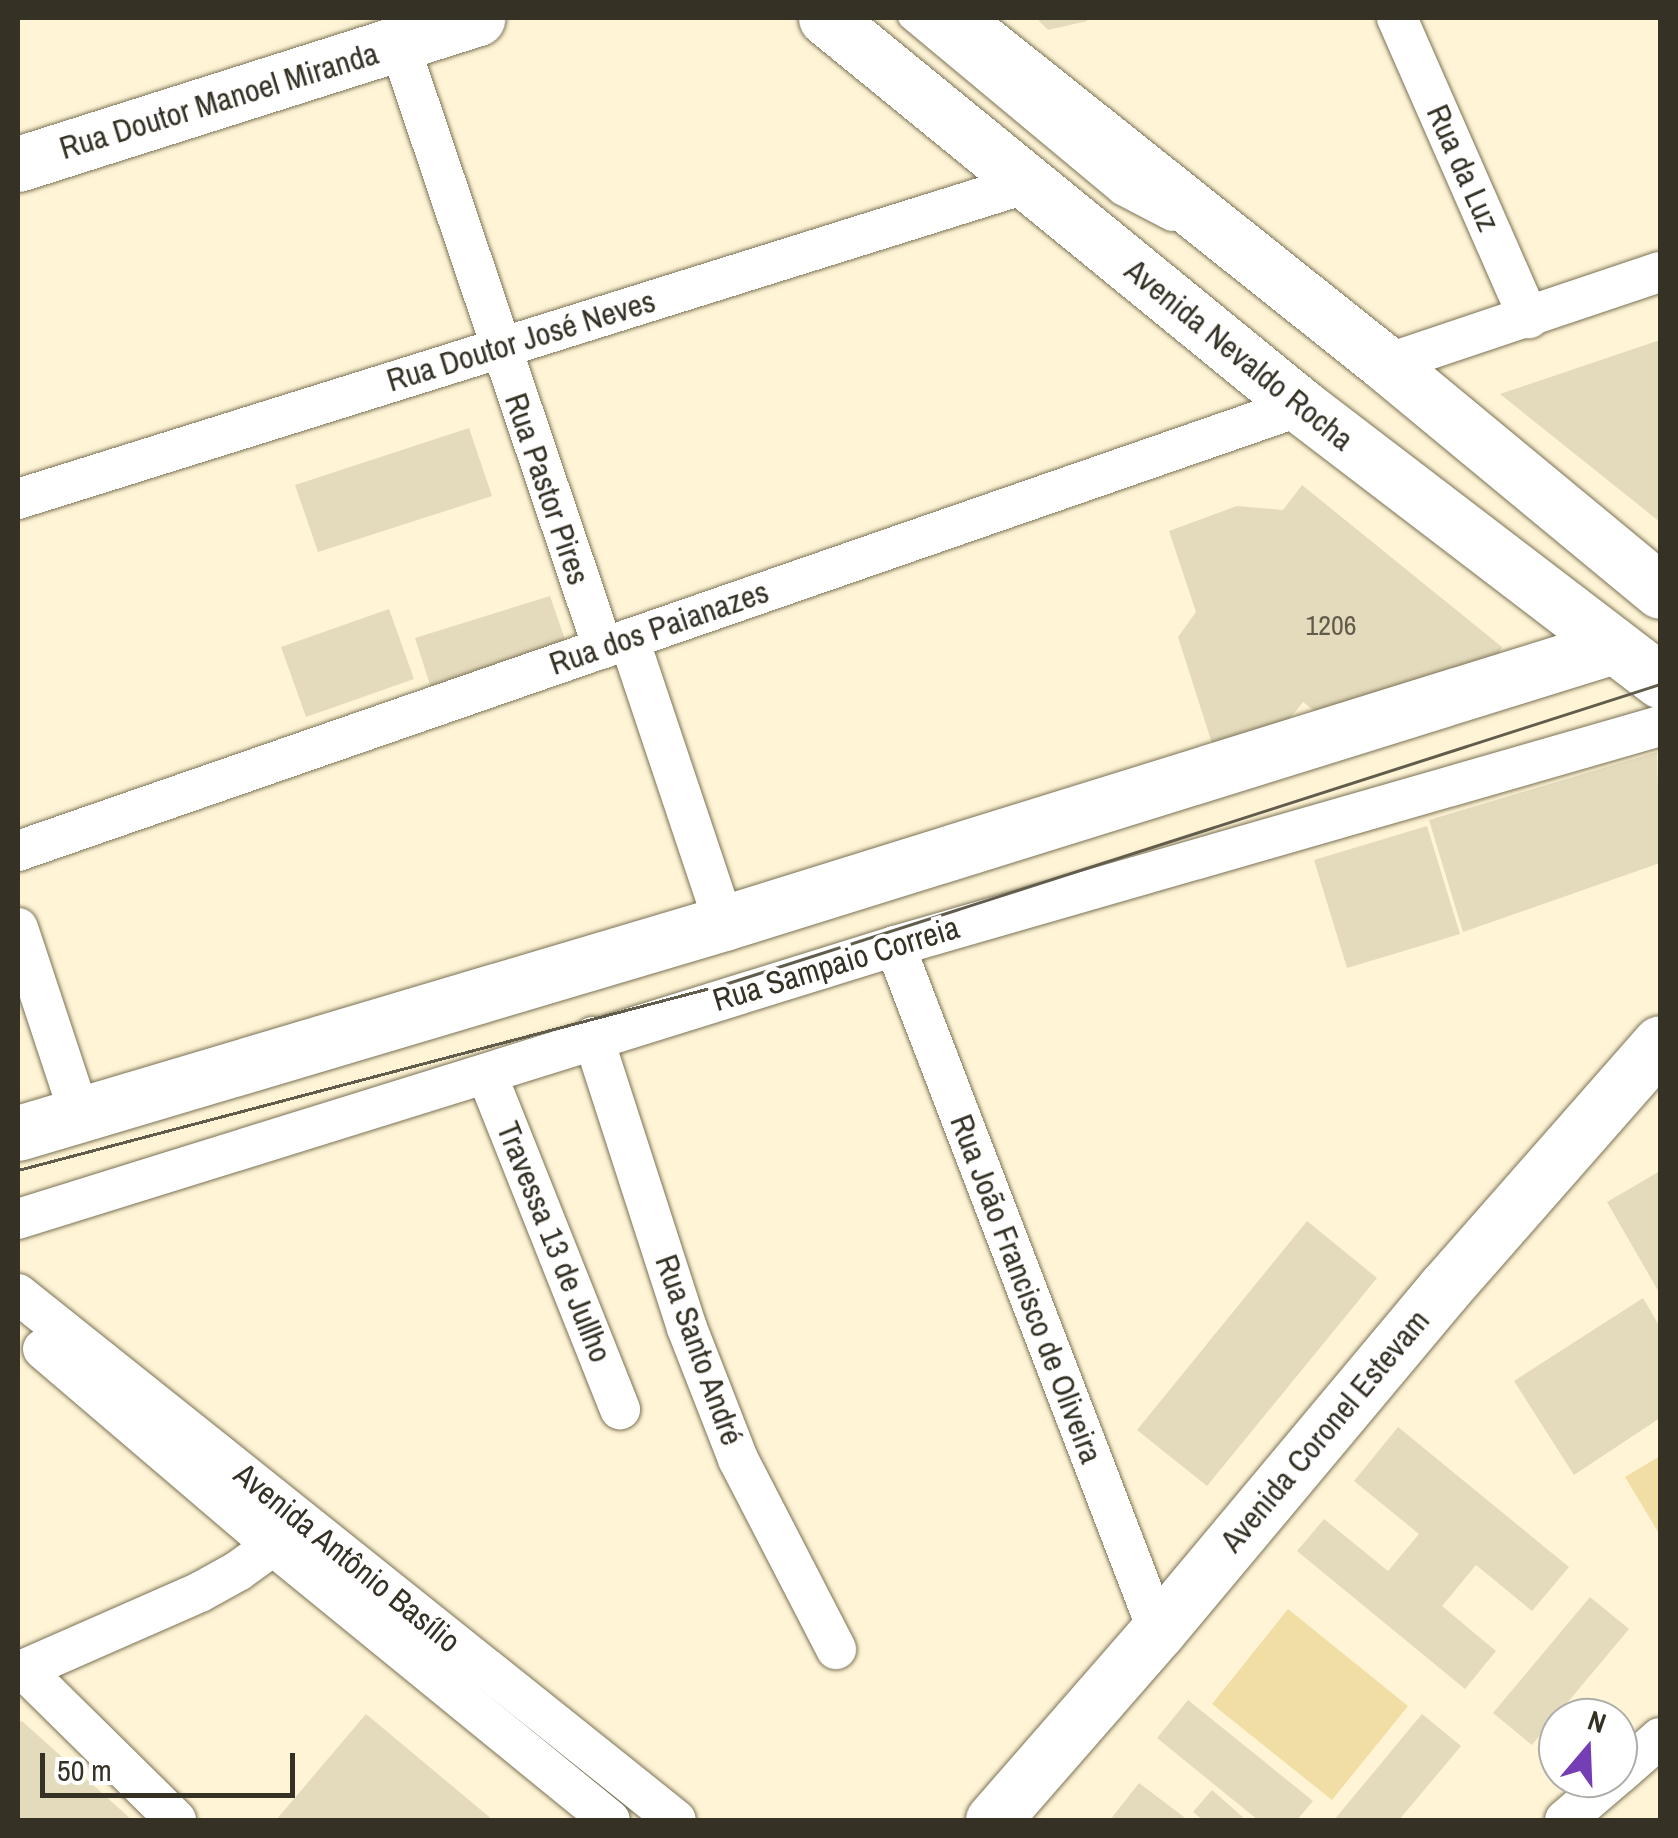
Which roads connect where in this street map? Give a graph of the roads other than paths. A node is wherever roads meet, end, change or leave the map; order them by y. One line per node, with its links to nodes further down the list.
1 (477, 18): 6 (main road, Rua Doutor Manoel Miranda)
2 (826, 18): 8 (main road, Avenida Nevaldo Rocha)
3 (908, 18): 9 (lane)
4 (952, 18): 9 (main road)
5 (1397, 18): 12 (street, Rua da Luz)
6 (400, 44): 7 (main road, Rua Doutor Manoel Miranda); 14 (street, Rua Pastor Pires)
7 (18, 164)
8 (1025, 184): 11 (main road, Avenida Nevaldo Rocha); 14 (street, Rua Doutor José Neves)
9 (1267, 269): 15 (main road)
10 (1660, 272): 12 (street)
11 (1168, 300): 13 (lane); 16 (main road, Avenida Nevaldo Rocha)
12 (1530, 318): 15 (street)
13 (1244, 330)
14 (499, 348): 17 (street, Rua Doutor José Neves); 21 (street, Rua Pastor Pires)
15 (1386, 364): 19 (main road)
16 (1301, 406): 20 (main road, Avenida Nevaldo Rocha); 21 (street, Rua dos Paianazes)
17 (18, 499)
18 (1487, 522): 20 (lane)
19 (1660, 592)
20 (1597, 632): 22 (main road, Avenida Nevaldo Rocha); 25 (main road)
21 (616, 643): 24 (street, Rua dos Paianazes); 25 (street, Rua Pastor Pires)
22 (1660, 680)
23 (1660, 726): 27 (street, Rua Sampaio Correia)
24 (18, 851)
25 (724, 923): 31 (main road)
26 (18, 928): 31 (street)
27 (895, 946): 28 (street, Rua Sampaio Correia); 38 (street, Rua João Francisco de Oliveira)
28 (594, 1037): 30 (street, Rua Sampaio Correia); 39 (street, Rua Santo André)
29 (1660, 1044): 38 (main road, Avenida Coronel Estevam)
30 (487, 1075): 33 (street, Rua Sampaio Correia); 36 (street, Travessa 13 de Jullho)
31 (80, 1115): 32 (main road)
32 (18, 1133)
33 (18, 1219)
34 (18, 1294): 37 (street, Avenida Antônio Basílio)
35 (18, 1327): 37 (street, Avenida Antônio Basílio)
36 (620, 1410)
37 (289, 1535): 40 (street); 45 (street, Avenida Antônio Basílio); 46 (street, Avenida Antônio Basílio)
38 (1158, 1631): 47 (main road, Avenida Coronel Estevam)
39 (836, 1649)
40 (20, 1670): 44 (street)
41 (1660, 1738): 42 (street)
42 (1638, 1757)
43 (1591, 1798): 48 (street)
44 (176, 1820)
45 (610, 1820)
46 (676, 1820)
47 (993, 1820)
48 (1566, 1820)

